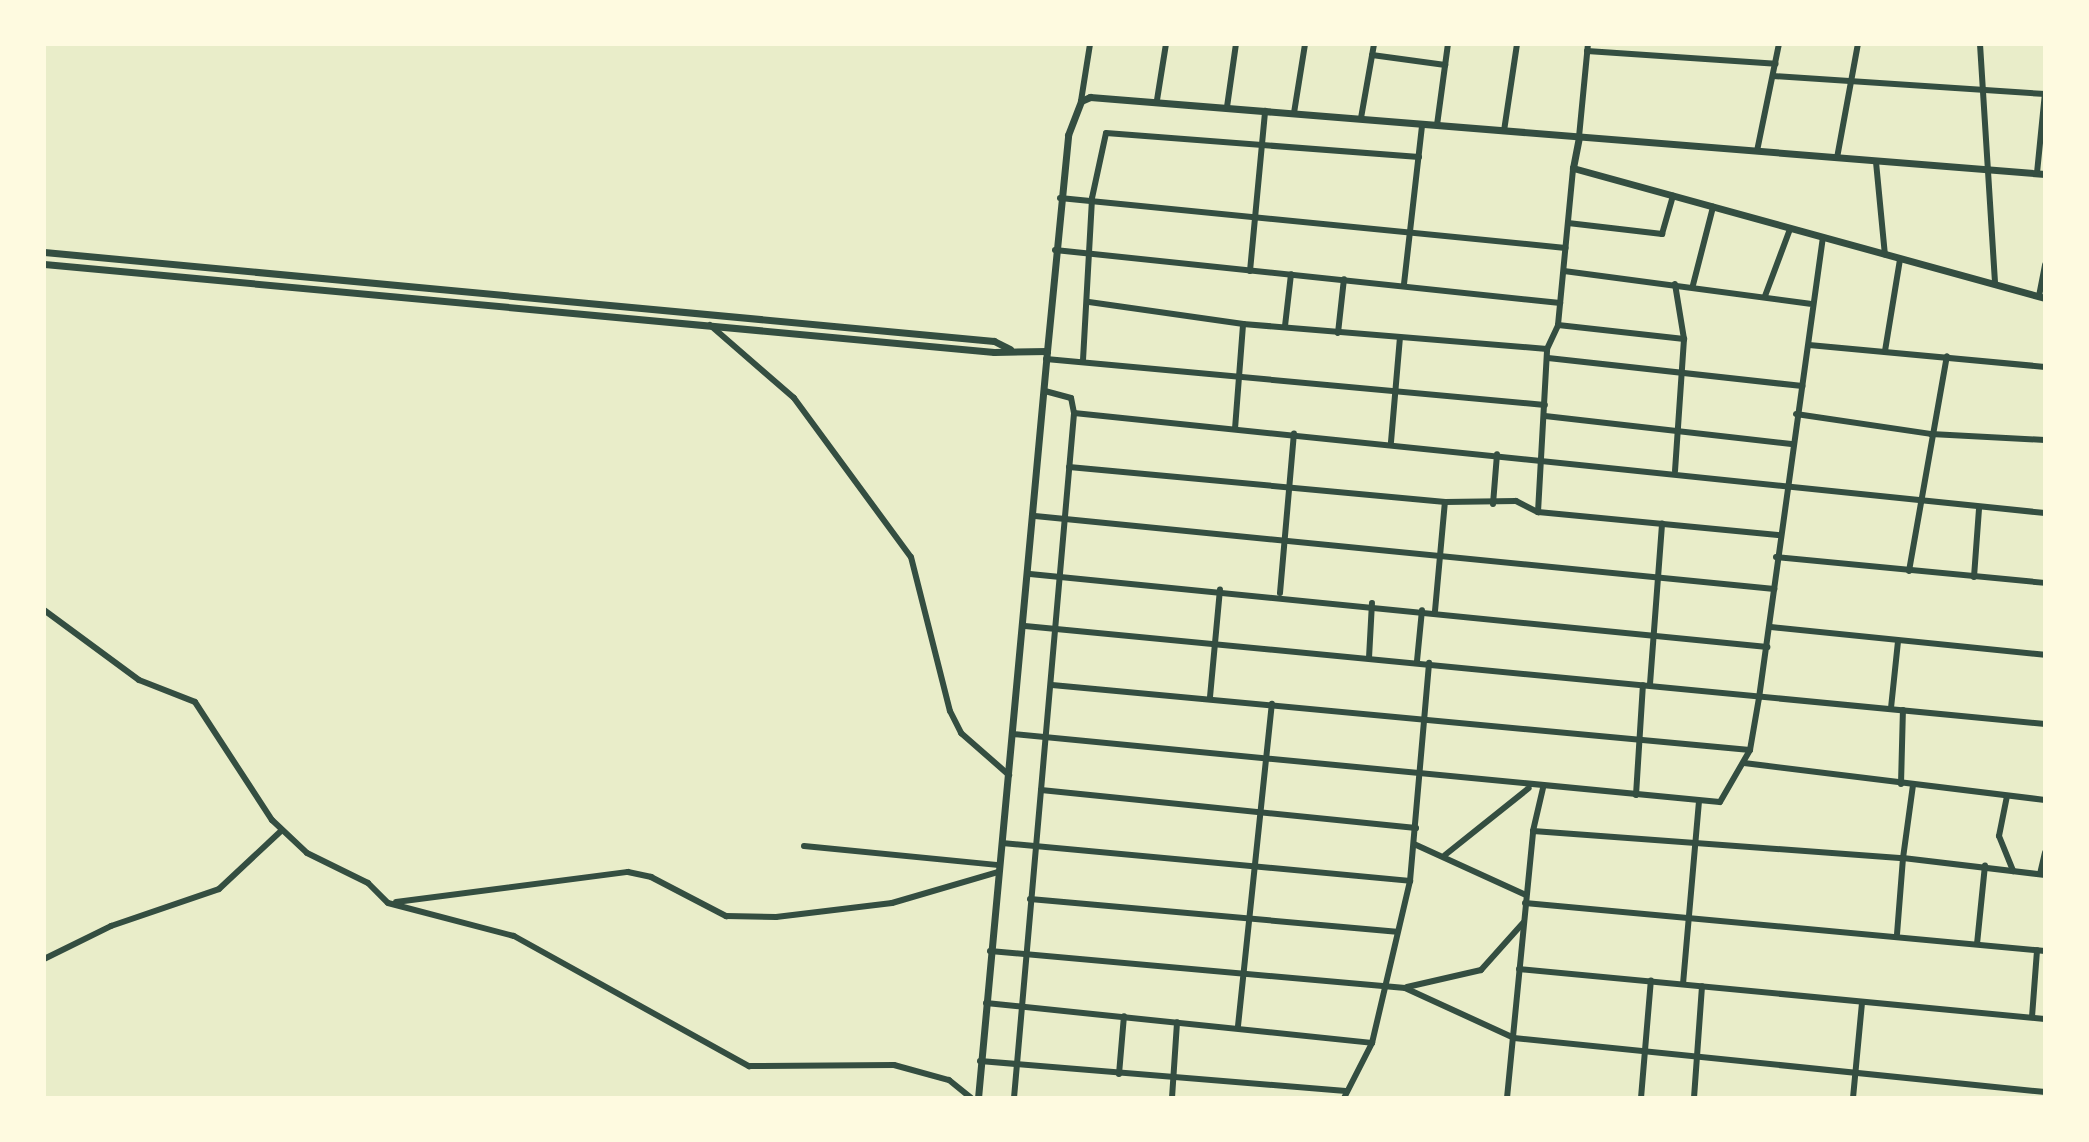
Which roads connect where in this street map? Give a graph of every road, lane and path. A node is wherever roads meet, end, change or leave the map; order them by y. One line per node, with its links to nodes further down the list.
1 (1090, 44): 20 (street)
2 (1166, 44): 19 (street)
3 (1236, 44): 21 (street)
4 (1305, 44): 23 (street)
5 (1374, 44): 12 (street)
6 (1448, 44): 14 (street)
7 (1517, 44): 27 (street)
8 (1779, 44): 13 (street)
9 (1858, 44): 16 (street)
10 (1980, 44): 18 (street)
11 (1588, 47): 13 (street); 28 (street)
12 (1372, 55): 14 (street); 24 (street)
13 (1776, 64): 15 (street)
14 (1445, 65): 26 (street)
15 (1773, 76): 16 (street); 30 (street)
16 (1851, 84): 18 (street); 32 (street)
17 (2045, 92): 18 (street); 36 (street)
18 (1985, 93): 35 (street)
19 (1157, 100): 20 (street); 21 (street)
20 (1081, 101): 38 (street)
21 (1227, 107): 22 (street)
22 (1265, 111): 23 (street); 29 (street)
23 (1294, 113): 24 (street)
24 (1361, 118): 25 (street)
25 (1422, 125): 26 (street); 31 (street)
26 (1437, 125): 27 (street)
27 (1504, 131): 28 (street)
28 (1579, 137): 30 (street); 34 (street)
29 (1262, 145): 31 (street); 39 (street); 41 (street)
30 (1757, 151): 32 (street)
31 (1419, 157): 43 (street)
32 (1837, 158): 33 (street)
33 (1876, 162): 35 (street); 50 (street)
34 (1573, 168): 37 (street); 42 (street)
35 (1991, 170): 36 (street); 60 (street)
36 (2041, 174)
37 (1673, 196): 40 (street); 42 (street)
38 (1060, 198): 39 (street); 47 (street)
39 (1092, 198): 41 (street); 49 (street)
40 (1713, 207): 44 (street); 61 (street)
41 (1256, 215): 43 (street); 54 (street)
42 (1568, 223): 46 (street)
43 (1411, 228): 46 (street); 58 (street)
44 (1790, 229): 45 (street); 62 (street)
45 (1823, 238): 50 (street); 66 (street)
46 (1566, 248): 55 (street)
47 (1055, 250): 49 (street); 78 (street)
48 (44, 252): 75 (street)
49 (1087, 253): 54 (street); 64 (street)
50 (1885, 255): 51 (street)
51 (1900, 259): 60 (street); 77 (street)
52 (44, 264): 68 (street)
53 (2045, 265): 63 (street)
54 (1250, 271): 56 (street)
55 (1564, 271): 59 (street); 65 (street)
56 (1291, 274): 57 (street); 70 (street)
57 (1344, 279): 58 (street); 71 (street)
58 (1404, 284): 65 (street)
59 (1675, 284): 61 (street); 73 (street)
60 (1995, 284): 63 (street)
61 (1693, 285): 62 (street)
62 (1765, 296): 66 (street)
63 (2042, 297)
64 (1089, 302): 67 (street); 81 (street)
65 (1560, 303): 69 (street)
66 (1810, 304): 74 (street)
67 (1243, 324): 70 (street); 84 (street)
68 (710, 325): 75 (street); 158 (street)
69 (1558, 325): 73 (street); 76 (street)
70 (1285, 326): 71 (street)
71 (1338, 333): 72 (street)
72 (1400, 338): 76 (street); 86 (street)
73 (1684, 339): 83 (street)
74 (1809, 345): 77 (street); 85 (street)
75 (1010, 349): 78 (street)
76 (1547, 349): 80 (street)
77 (1885, 351): 79 (street)
78 (1046, 355): 81 (street); 87 (street)
79 (1947, 356): 82 (street); 95 (street)
80 (1548, 358): 83 (street); 88 (street)
81 (1083, 360): 84 (street)
82 (2045, 367)
83 (1682, 371): 85 (street); 93 (street)
84 (1237, 372): 86 (street); 92 (street)
85 (1802, 386): 90 (street)
86 (1394, 388): 88 (street); 97 (street)
87 (1045, 391): 89 (street); 111 (street)
88 (1545, 405): 91 (street)
89 (1074, 413): 92 (street); 101 (street)
90 (1796, 414): 95 (street); 98 (street)
91 (1545, 416): 93 (street); 100 (street)
92 (1235, 429): 94 (street)
93 (1674, 429): 98 (street); 102 (street)
94 (1294, 434): 97 (street); 104 (street)
95 (1931, 434): 96 (street); 106 (street)
96 (2045, 440)
97 (1391, 442): 99 (street)
98 (1791, 444): 103 (street)
99 (1497, 454): 100 (street); 107 (street)
100 (1544, 458): 102 (street); 109 (street)
101 (1069, 467): 104 (street); 112 (street)
102 (1675, 471): 103 (street)
103 (1785, 484): 106 (street); 114 (street)
104 (1290, 489): 105 (street); 115 (street)
105 (1445, 502): 107 (street); 117 (street)
106 (1919, 502): 108 (street); 118 (street)
107 (1493, 504): 109 (street)
108 (1979, 509): 110 (street); 121 (street)
109 (1538, 512): 113 (street)
110 (2045, 513)
111 (1035, 516): 112 (street); 119 (street)
112 (1064, 520): 115 (street); 120 (street)
113 (1662, 523): 114 (street); 122 (street)
114 (1778, 535): 116 (street)
115 (1284, 542): 117 (street); 126 (street)
116 (1776, 557): 118 (street); 125 (street)
117 (1440, 558): 122 (street); 130 (street)
118 (1909, 571): 121 (street)
119 (1030, 574): 120 (street); 131 (street)
120 (1060, 577): 124 (street); 133 (street)
121 (1974, 577): 123 (street)
122 (1655, 579): 125 (street); 134 (street)
123 (2045, 583)
124 (1220, 589): 126 (street); 136 (street)
125 (1774, 589): 132 (street)
126 (1280, 593): 127 (street)
127 (1372, 603): 129 (street); 139 (street)
128 (44, 610): 170 (street)
129 (1422, 610): 130 (street); 140 (street)
130 (1435, 611): 134 (street)
131 (1025, 626): 133 (street); 151 (street)
132 (1771, 627): 135 (street); 137 (street)
133 (1057, 630): 136 (street); 143 (street)
134 (1653, 634): 137 (street); 142 (street)
135 (1898, 641): 138 (street); 147 (street)
136 (1214, 643): 139 (street); 144 (street)
137 (1767, 647): 145 (street)
138 (2045, 655)
139 (1369, 658): 140 (street)
140 (1417, 661): 141 (street)
141 (1429, 663): 142 (street); 149 (street)
142 (1646, 684): 145 (street); 153 (street)
143 (1052, 685): 144 (street); 152 (street)
144 (1210, 697): 146 (street)
145 (1759, 698): 147 (street); 154 (street)
146 (1272, 704): 149 (street); 155 (street)
147 (1891, 708): 148 (street)
148 (1903, 710): 150 (street); 159 (street)
149 (1426, 717): 153 (street); 157 (street)
150 (2045, 724)
151 (1013, 734): 152 (street); 158 (street)
152 (1048, 736): 155 (street); 163 (street)
153 (1641, 739): 154 (street); 164 (street)
154 (1750, 750): 156 (street)
155 (1266, 758): 157 (street); 168 (street)
156 (1744, 763): 159 (street); 167 (street)
157 (1420, 772): 161 (street); 169 (street)
158 (1009, 776): 172 (street)
159 (1901, 784): 160 (street)
160 (1913, 785): 165 (street); 179 (street)
161 (1529, 788): 162 (street); 178 (street)
162 (1543, 788): 164 (street); 171 (street)
163 (1041, 790): 168 (street); 176 (street)
164 (1636, 795): 167 (street)
165 (2007, 796): 166 (street); 183 (street)
166 (2045, 800)
167 (1699, 802): 173 (street)
168 (1261, 812): 169 (street); 180 (street)
169 (1416, 828): 174 (street)
170 (282, 830): 188 (street); 199 (street)
171 (1533, 831): 173 (street); 186 (street)
172 (1002, 843): 176 (street); 182 (street)
173 (1695, 843): 179 (street); 190 (street)
174 (1414, 844): 178 (street); 185 (street)
175 (804, 846): 182 (street)
176 (1035, 847): 180 (street); 187 (street)
177 (2045, 853): 184 (street)
178 (1445, 855): 186 (street)
179 (1903, 858): 181 (street); 194 (street)
180 (1254, 865): 185 (street); 191 (street)
181 (1985, 865): 183 (street); 195 (street)
182 (998, 868): 188 (street); 196 (street)
183 (2013, 871): 184 (street)
184 (2042, 874)
185 (1410, 881): 193 (street)
186 (1526, 895): 189 (street)
187 (1030, 899): 191 (street); 198 (street)
188 (388, 903): 226 (street)
189 (1525, 903): 190 (street); 192 (street)
190 (1689, 914): 194 (street); 203 (street)
191 (1247, 920): 193 (street); 201 (street)
192 (1523, 923): 200 (street); 206 (street)
193 (1397, 932): 205 (street)
194 (1897, 934): 195 (street)
195 (1977, 944): 197 (street)
196 (990, 951): 198 (street); 208 (street)
197 (2041, 951): 211 (street)
198 (1025, 955): 201 (street); 209 (street)
199 (44, 959)
200 (1519, 969): 202 (street); 215 (street)
201 (1243, 972): 205 (street); 214 (street)
202 (1651, 980): 203 (street); 217 (street)
203 (1683, 984): 204 (street)
204 (1702, 986): 207 (street); 218 (street)
205 (1385, 987): 206 (street); 216 (street)
206 (1405, 988): 215 (street)
207 (1862, 1002): 211 (street); 221 (street)
208 (986, 1003): 209 (street); 219 (street)
209 (1020, 1008): 210 (street); 220 (street)
210 (1124, 1016): 213 (street); 222 (street)
211 (2032, 1017): 212 (street)
212 (2045, 1019)
213 (1177, 1022): 214 (street); 223 (street)
214 (1238, 1026): 216 (street)
215 (1514, 1038): 217 (street); 230 (street)
216 (1372, 1043): 225 (street)
217 (1646, 1049): 218 (street); 231 (street)
218 (1696, 1056): 221 (street); 232 (street)
219 (980, 1061): 220 (street); 227 (street)
220 (1014, 1066): 222 (street); 228 (street)
221 (1856, 1072): 224 (street); 233 (street)
222 (1119, 1074): 223 (street)
223 (1174, 1076): 225 (street); 229 (street)
224 (2045, 1092)
225 (1345, 1095)
226 (971, 1098)
227 (978, 1098)
228 (1014, 1098)
229 (1172, 1098)
230 (1507, 1098)
231 (1641, 1098)
232 (1694, 1098)
233 (1853, 1098)

